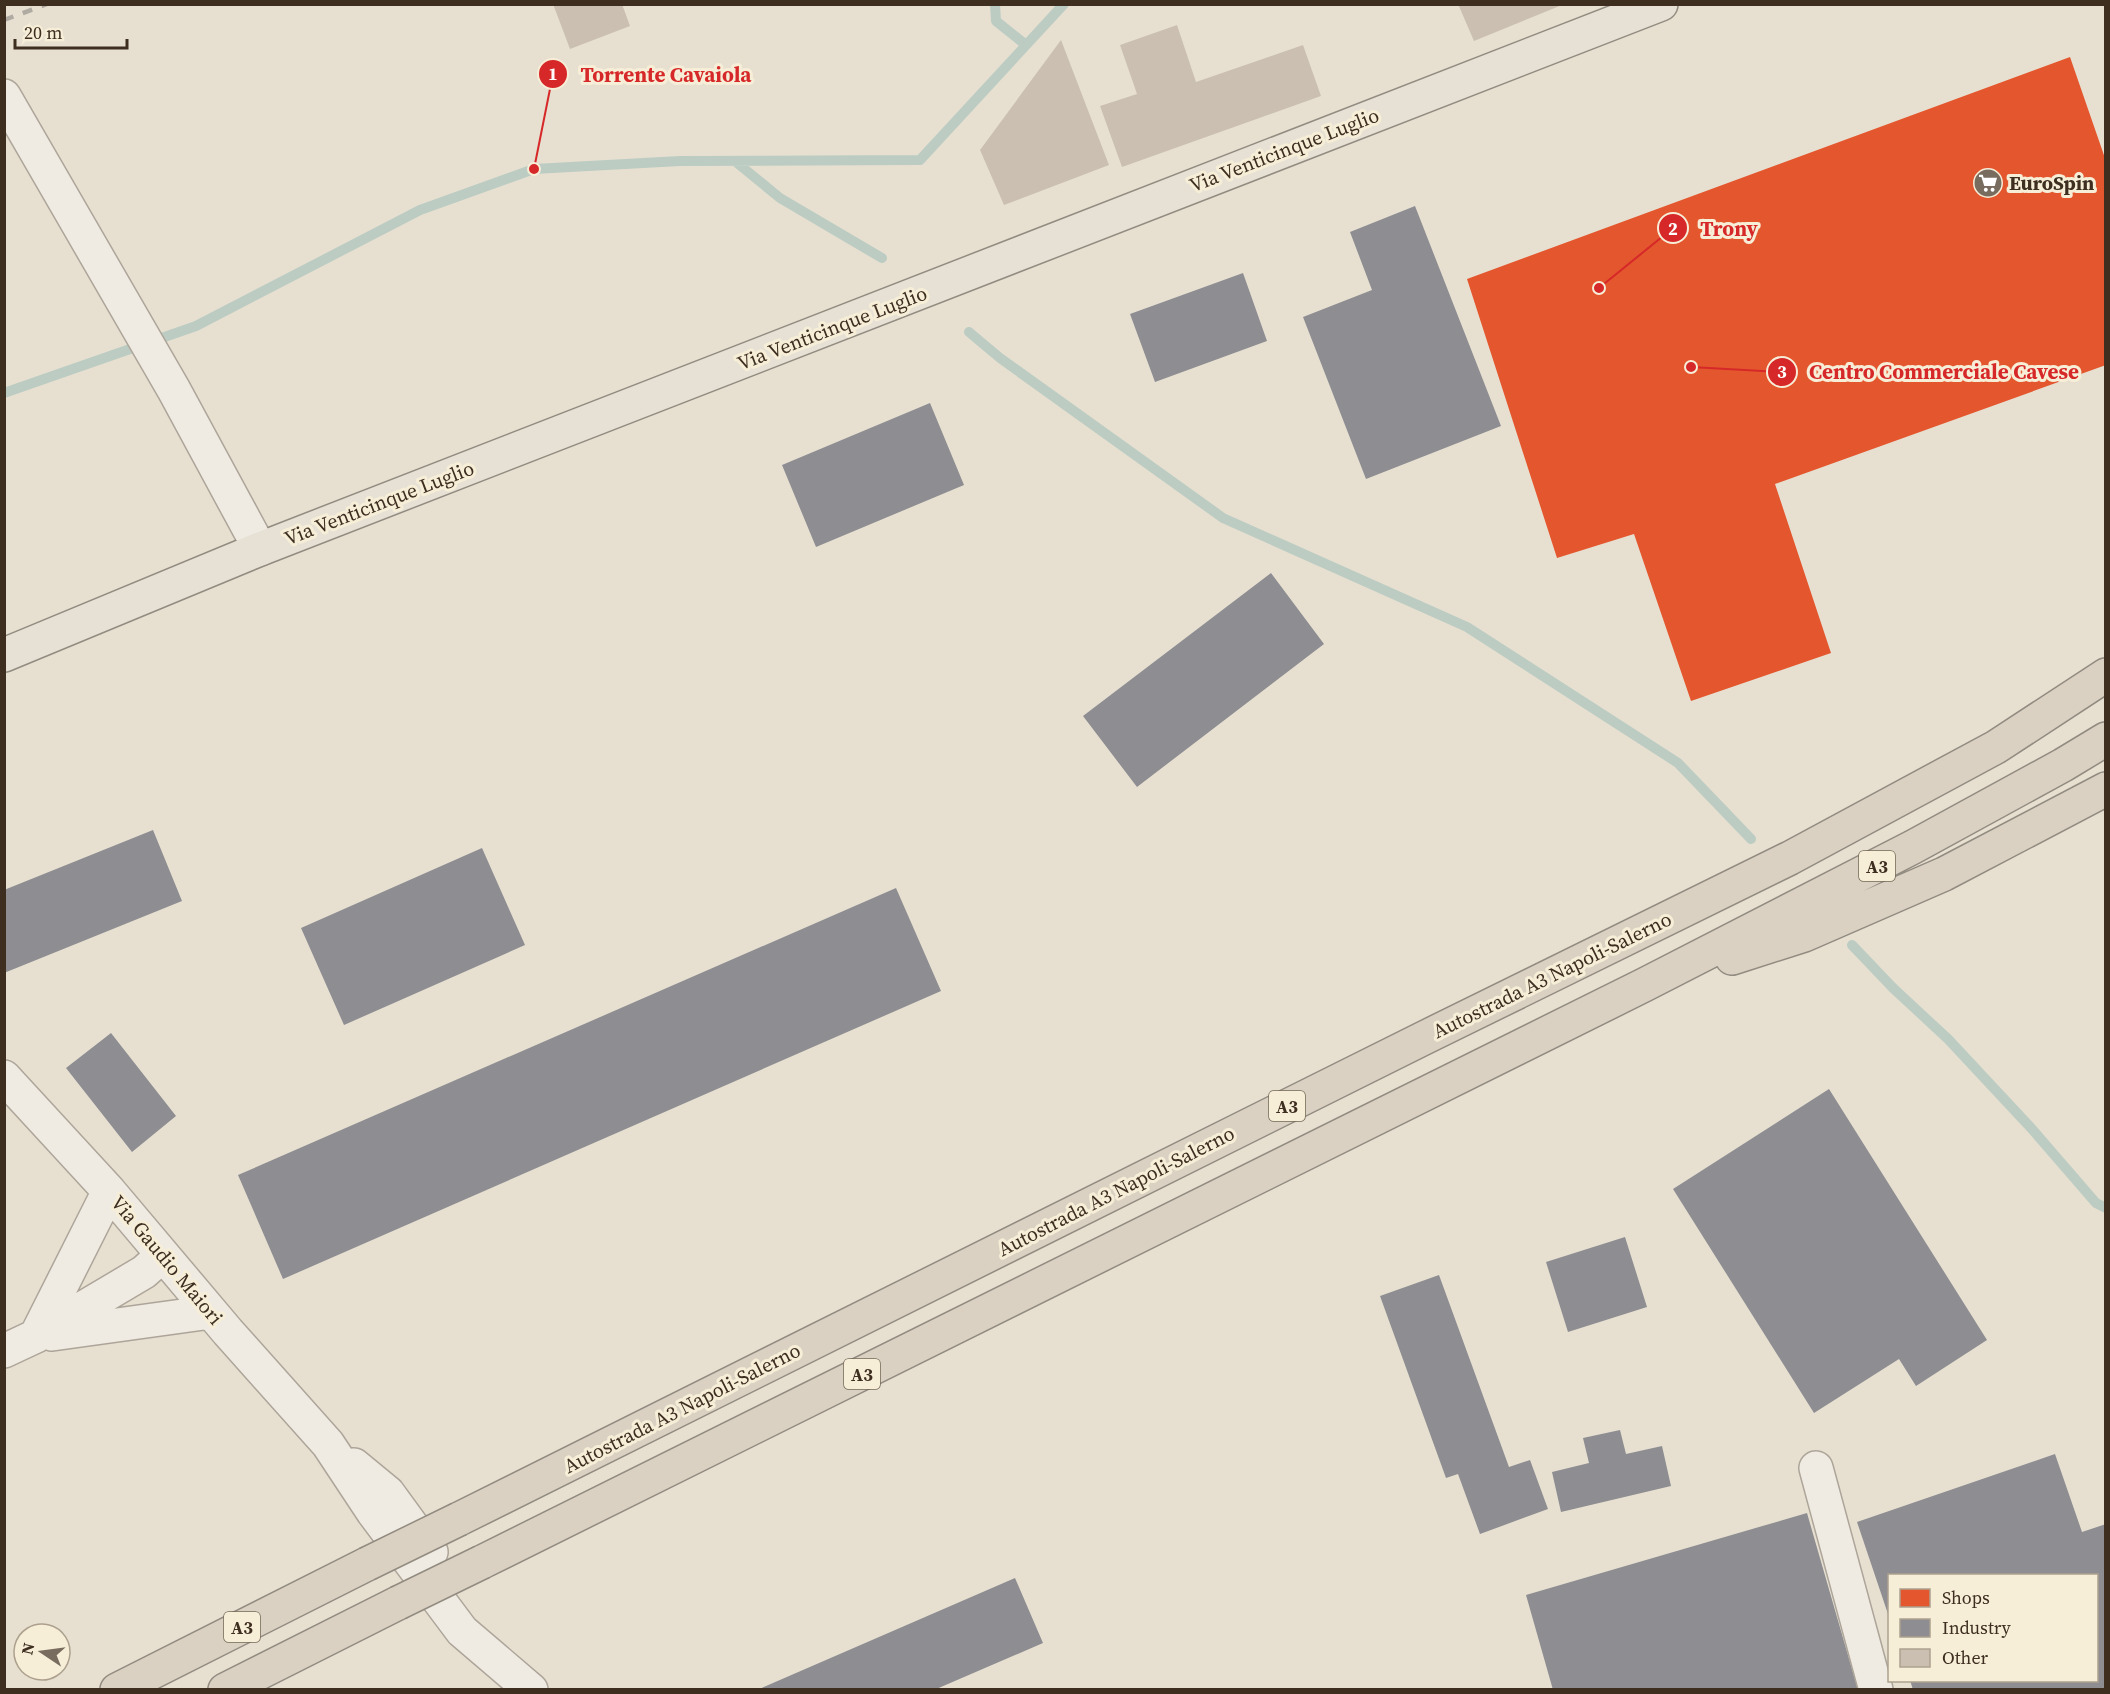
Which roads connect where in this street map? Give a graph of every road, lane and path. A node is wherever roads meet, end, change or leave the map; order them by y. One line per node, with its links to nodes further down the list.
1 (1660, 4): 3 (main road, Via Venticinque Luglio)
2 (4, 96): 3 (street)
3 (260, 549): 4 (main road, Via Venticinque Luglio)
4 (4, 655)
5 (2106, 656): 8 (highway)
6 (2106, 675): 8 (highway, Autostrada A3 Napoli-Salerno / A3)
7 (2106, 739): 10 (highway, A3)
8 (1996, 747): 18 (highway, Autostrada A3 Napoli-Salerno / A3, bridge)
9 (2106, 789): 10 (highway)
10 (1644, 985): 19 (highway, A3, bridge)
11 (4, 1077): 12 (street, Via Gaudio Maiori)
12 (109, 1191): 13 (street, Via Gaudio Maiori); 15 (street)
13 (163, 1255): 14 (street, Via Gaudio Maiori); 15 (street)
14 (211, 1312): 15 (street); 20 (street, Via Gaudio Maiori)
15 (36, 1336): 16 (street)
16 (4, 1351)
17 (1816, 1468): 21 (street)
18 (117, 1689)
19 (225, 1689)
20 (531, 1689)
21 (1876, 1689)

